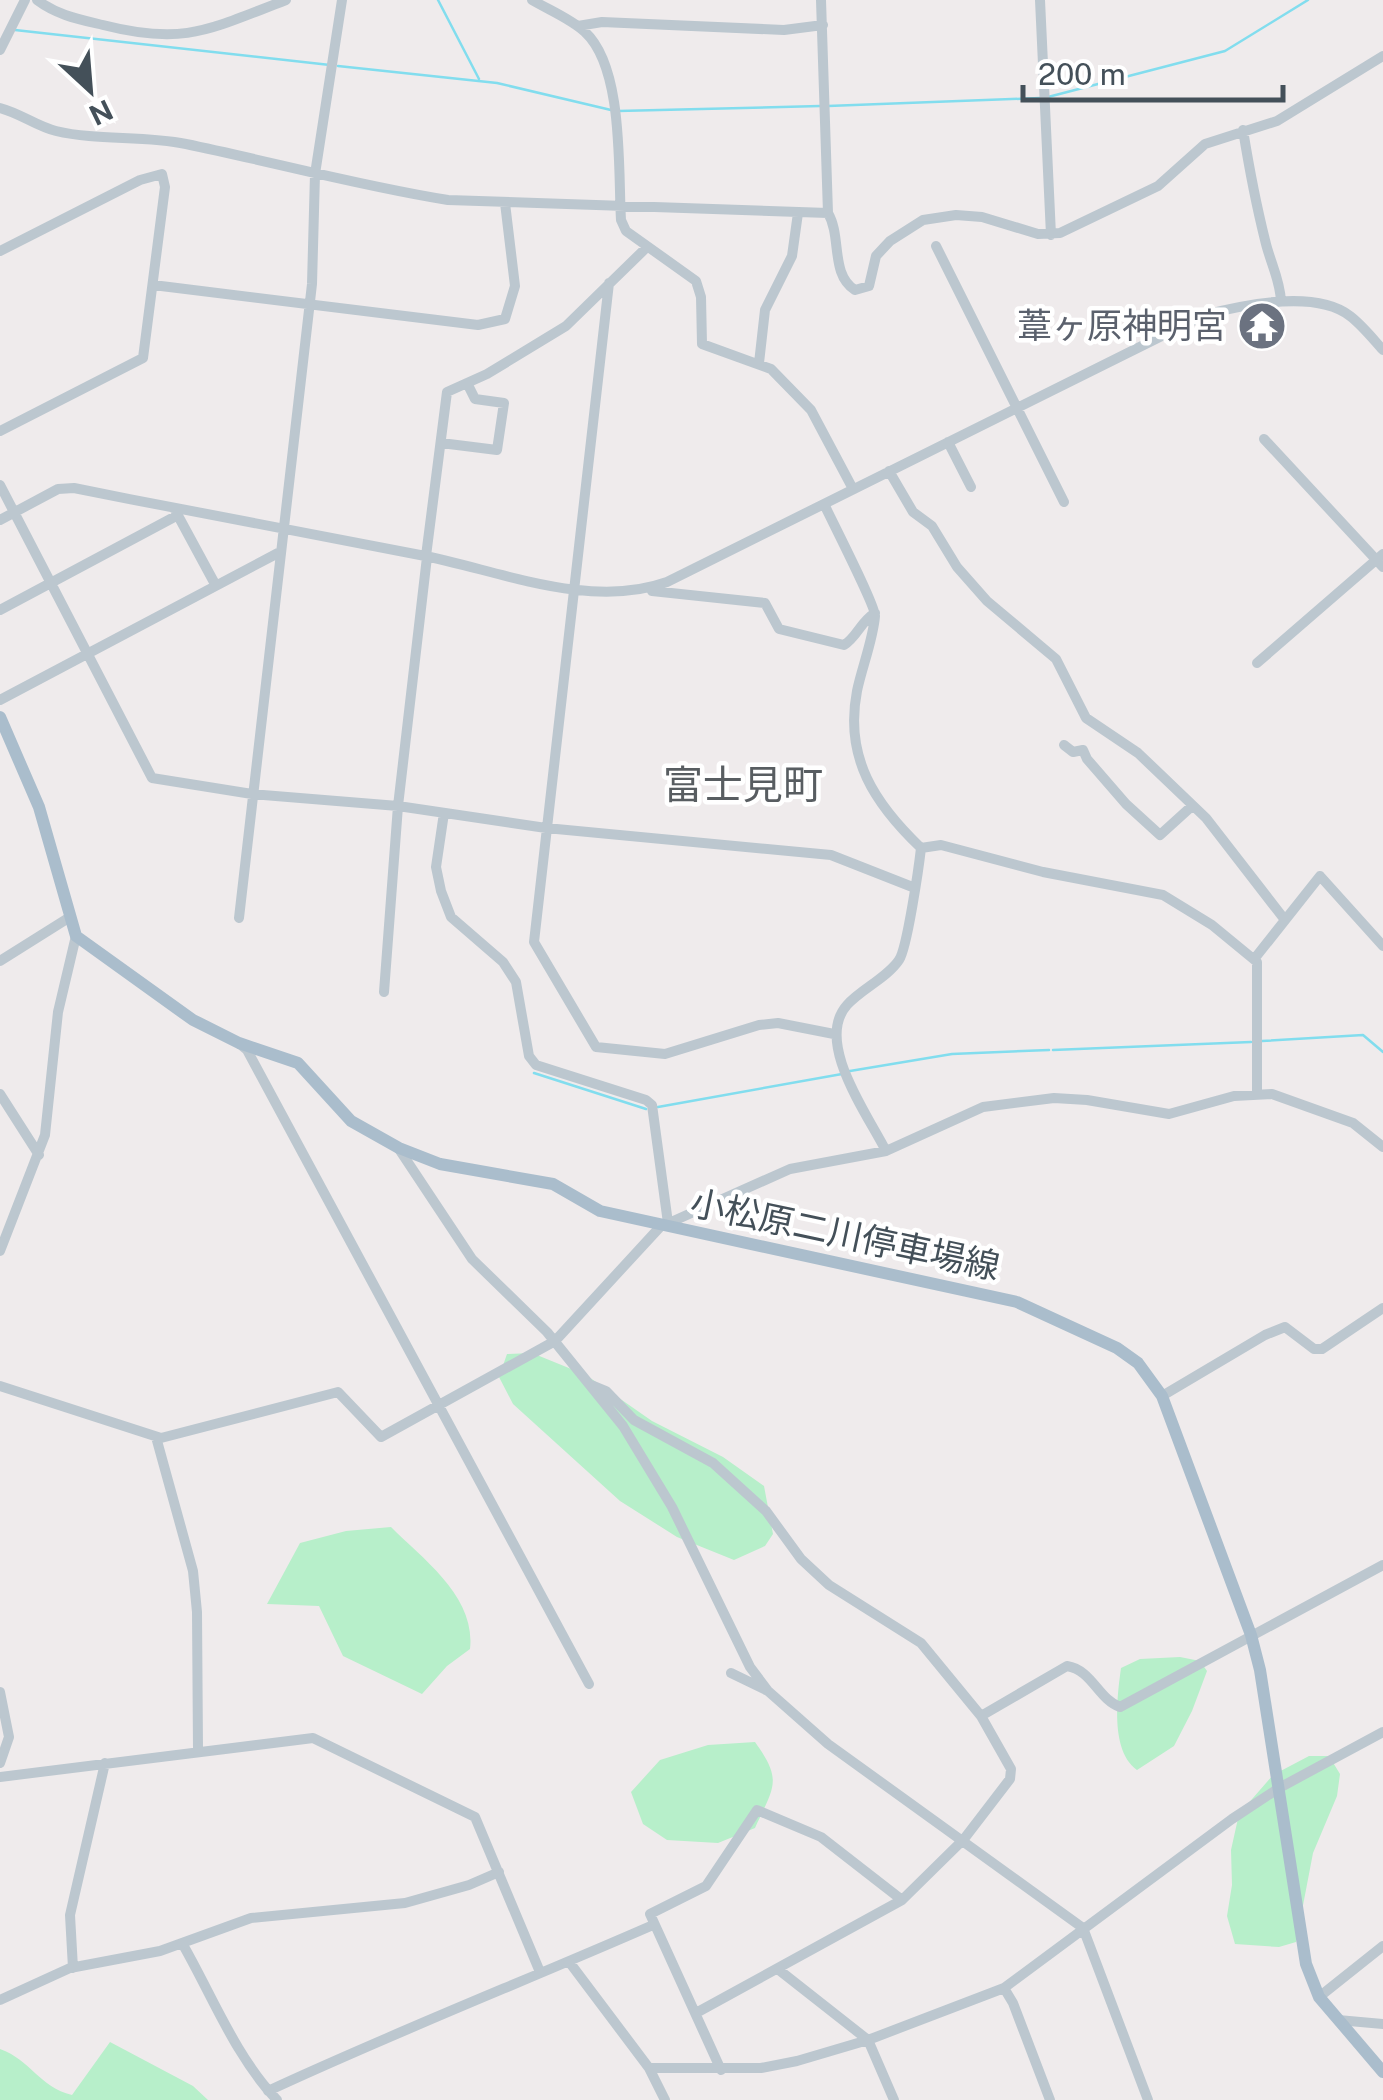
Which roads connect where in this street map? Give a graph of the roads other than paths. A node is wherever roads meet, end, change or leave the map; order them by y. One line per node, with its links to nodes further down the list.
1 (25, 0): 10 (street)
2 (37, 0): 3 (street)
3 (286, 0)
4 (532, 0): 9 (street)
5 (821, 0): 8 (street)
6 (1040, 0): 19 (street)
7 (338, 1): 14 (street)
8 (823, 25): 9 (street); 18 (street)
9 (578, 26): 16 (street)
10 (0, 50)
11 (1383, 56): 13 (street)
12 (0, 108): 14 (street)
13 (1243, 130): 19 (street); 25 (street)
14 (315, 174): 15 (street); 26 (street)
15 (504, 203): 16 (street); 26 (street)
16 (620, 206): 17 (street); 21 (street)
17 (798, 213): 18 (street); 28 (street)
18 (828, 213): 19 (street)
19 (1051, 235)
20 (936, 246): 30 (street)
21 (646, 247): 23 (street); 28 (street)
22 (0, 250): 24 (street)
23 (609, 283): 29 (street); 50 (street)
24 (154, 285): 26 (street); 31 (street)
25 (1281, 301): 27 (street); 30 (street)
26 (308, 305): 44 (street)
27 (1381, 344)
28 (759, 363): 38 (street)
29 (467, 383): 34 (street); 34 (street)
30 (1017, 408): 33 (street); 39 (street)
31 (0, 431)
32 (1264, 439): 47 (street)
33 (948, 442): 35 (street); 37 (street)
34 (441, 443): 46 (street)
35 (890, 471): 38 (street); 61 (street)
36 (0, 485): 41 (street)
37 (971, 488)
38 (853, 490): 40 (street)
39 (1064, 502)
40 (824, 504): 51 (street); 53 (street)
41 (14, 512): 42 (street); 43 (street); 48 (street)
42 (176, 512): 44 (street); 48 (street); 49 (street)
43 (0, 520)
44 (282, 530): 45 (street); 46 (street)
45 (278, 553): 49 (street); 59 (street)
46 (427, 557): 50 (street); 60 (street)
47 (1381, 560): 55 (street)
48 (50, 582): 52 (street); 54 (street)
49 (215, 584): 54 (street)
50 (574, 588): 51 (street); 63 (street)
51 (644, 591): 53 (street)
52 (0, 610)
53 (876, 612): 64 (street)
54 (87, 651): 56 (street); 59 (street)
55 (1257, 663)
56 (0, 700)
57 (2, 725): 66 (main road)
58 (1064, 745): 61 (street)
59 (252, 794): 60 (street); 67 (street)
60 (398, 806): 62 (street); 73 (street)
61 (1192, 806): 68 (street)
62 (444, 812): 63 (street); 82 (street)
63 (546, 828): 65 (street); 74 (street)
64 (921, 848): 65 (street); 71 (street)
65 (915, 888): 74 (street)
66 (70, 916): 69 (main road); 72 (street)
67 (239, 918)
68 (1285, 920): 70 (street); 71 (street)
69 (76, 936): 75 (main road, 小松原二川停車場線); 81 (street)
70 (1383, 946)
71 (1256, 958): 76 (street)
72 (0, 961)
73 (384, 992)
74 (834, 1034): 80 (street)
75 (239, 1043): 79 (main road, 小松原二川停車場線); 89 (street)
76 (1257, 1092): 78 (street); 80 (street)
77 (0, 1094): 81 (street)
78 (1383, 1147)
79 (399, 1148): 82 (main road, 小松原二川停車場線); 85 (street)
80 (886, 1151): 82 (street)
81 (38, 1155): 83 (street)
82 (664, 1225): 85 (street); 88 (main road, 小松原二川停車場線)
83 (0, 1251)
84 (1383, 1308): 88 (street)
85 (554, 1341): 86 (street); 89 (street)
86 (589, 1384): 96 (street); 97 (street)
87 (0, 1386): 90 (street)
88 (1162, 1396): 92 (main road, 小松原二川停車場線)
89 (441, 1405): 90 (street); 94 (street)
90 (156, 1437): 99 (street)
91 (1383, 1566): 92 (street)
92 (1251, 1635): 97 (street); 103 (main road, 小松原二川停車場線)
93 (731, 1672): 96 (street)
94 (589, 1684)
95 (0, 1692): 100 (street)
96 (768, 1692): 104 (street)
97 (980, 1716): 104 (street)
98 (1383, 1732): 103 (street)
99 (198, 1750): 101 (street); 105 (street)
100 (0, 1764)
101 (105, 1764): 102 (street); 112 (street)
102 (0, 1777)
103 (1278, 1788): 108 (street); 116 (main road, 小松原二川停車場線)
104 (964, 1840): 106 (street); 108 (street)
105 (499, 1872): 109 (street); 114 (street)
106 (902, 1900): 107 (street); 113 (street)
107 (653, 1925): 111 (street); 118 (street)
108 (1083, 1928): 115 (street); 129 (street)
109 (182, 1943): 112 (street); 125 (street)
110 (1383, 1946): 116 (street)
111 (570, 1963): 114 (street); 122 (street)
112 (73, 1968): 117 (street)
113 (779, 1970): 118 (street); 121 (street)
114 (540, 1972): 125 (street)
115 (1004, 1988): 121 (street); 128 (street)
116 (1319, 1997): 119 (main road, 小松原二川停車場線)
117 (0, 2000)
118 (696, 2014): 123 (street)
119 (1338, 2020): 120 (street); 124 (main road, 小松原二川停車場線)
120 (1383, 2024)
121 (868, 2040): 123 (street); 127 (street)
122 (648, 2068): 123 (street); 126 (street)
123 (721, 2070)
124 (1383, 2072)
125 (272, 2096)
126 (665, 2100)
127 (894, 2100)
128 (1050, 2100)
129 (1148, 2100)

